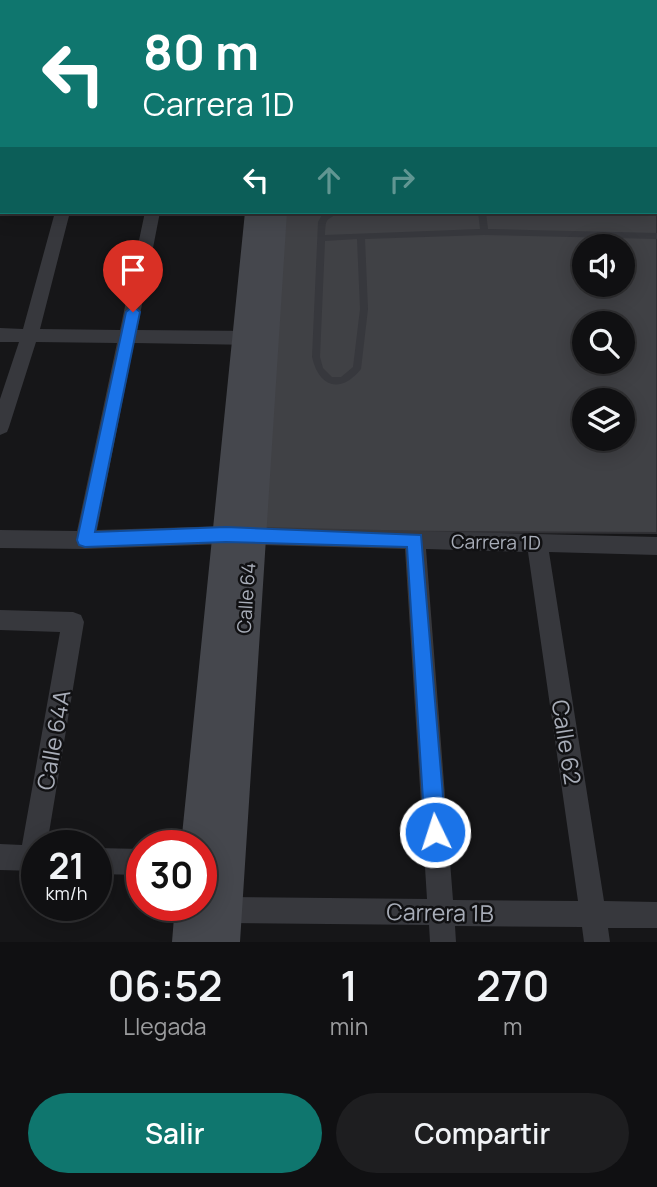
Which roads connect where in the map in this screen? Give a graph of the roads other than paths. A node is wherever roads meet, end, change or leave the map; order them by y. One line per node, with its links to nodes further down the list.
1 (61, 214): 12 (street)
2 (153, 214): 13 (street)
3 (256, 214): 14 (main road, Calle 64)
4 (276, 214): 14 (main road, Calle 64)
5 (329, 214): 9 (lane)
6 (482, 214): 7 (lane)
7 (484, 232): 8 (lane); 10 (lane)
8 (657, 236)
9 (322, 238): 10 (lane); 10 (lane)
10 (361, 238)
11 (0, 335): 12 (street)
12 (30, 335): 13 (street); 15 (street)
13 (128, 337): 14 (street); 18 (street)
14 (255, 338): 16 (main road, Calle 64)
15 (0, 427)
16 (238, 535): 18 (street, Carrera 1D); 19 (street, Carrera 1D); 24 (main road, Calle 64); 25 (main road, Calle 64)
17 (0, 539): 18 (street, Carrera 1D)
18 (85, 540)
19 (415, 540): 20 (street, Carrera 1D); 29 (street)
20 (537, 543): 21 (street, Carrera 1D); 30 (street, Calle 62)
21 (657, 547)
22 (0, 620): 23 (street, Calle 64A)
23 (39, 830)
24 (201, 830)
25 (214, 830)
26 (0, 857): 27 (street)
27 (21, 858)
28 (217, 907): 29 (street, Carrera 1B)
29 (441, 911): 30 (street, Carrera 1B); 36 (street)
30 (593, 914): 31 (street, Carrera 1B); 37 (street, Calle 62)
31 (657, 915)
32 (201, 921): 34 (main road, Calle 64)
33 (213, 921): 35 (main road, Calle 64)
34 (191, 942)
35 (221, 942)
36 (443, 942)
37 (597, 942)

